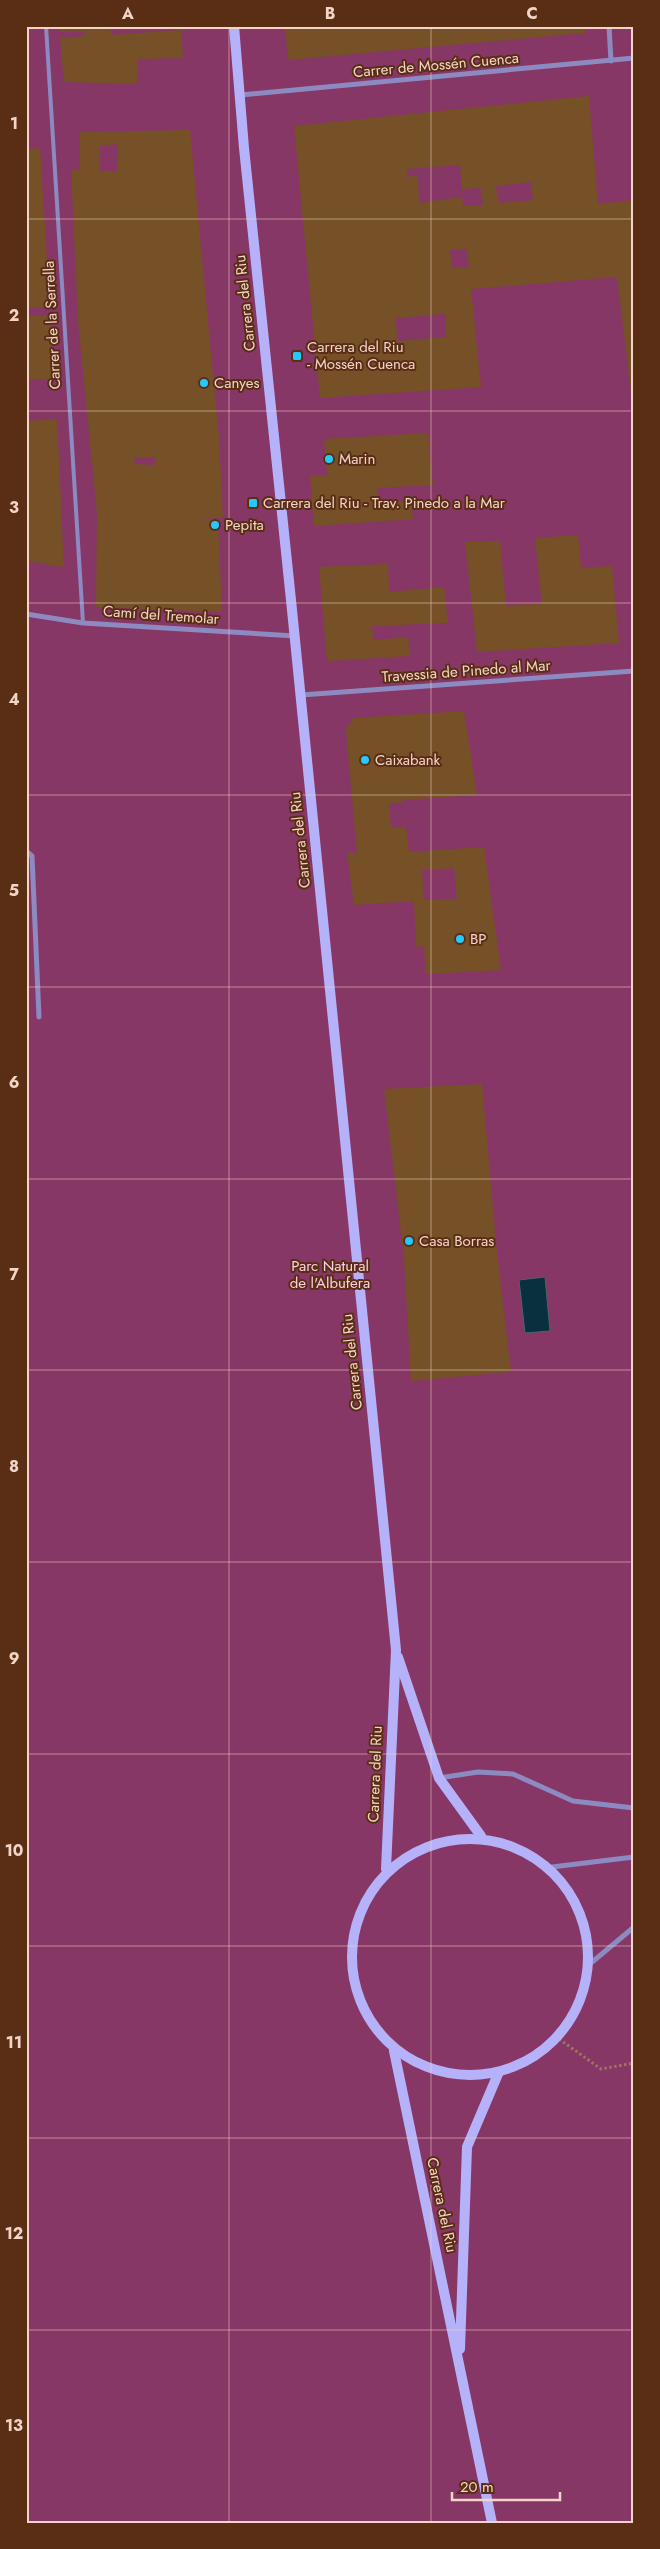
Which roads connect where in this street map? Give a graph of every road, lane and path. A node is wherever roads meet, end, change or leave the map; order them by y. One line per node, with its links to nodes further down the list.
1 (46, 26): 8 (lane, Carrer de la Serrella)
2 (234, 26): 6 (street, Carrera del Riu)
3 (609, 26): 5 (street)
4 (634, 58): 5 (street, Carrer de Mossén Cuenca)
5 (610, 60): 6 (street, Carrer de Mossén Cuenca)
6 (241, 95): 9 (street, Carrera del Riu)
7 (26, 614): 8 (street, Camí del Tremolar)
8 (83, 623): 9 (street, Camí del Tremolar)
9 (295, 636): 11 (street, Carrera del Riu)
10 (634, 671): 11 (street, Travessia de Pinedo al Mar)
11 (300, 695): 14 (street, Carrera del Riu)
12 (26, 851): 13 (street)
13 (39, 1017)
14 (396, 1650): 15 (street, Carrera del Riu); 20 (street, Carrera del Riu)
15 (439, 1778): 16 (street); 17 (street, Carrera del Riu)
16 (634, 1808)
17 (481, 1836): 19 (street); 20 (street)
18 (634, 1856): 19 (street)
19 (552, 1867): 22 (street)
20 (386, 1869): 24 (street)
21 (634, 1927): 22 (street)
22 (591, 1963): 23 (street)
23 (559, 2039): 25 (path); 26 (street)
24 (394, 2051): 26 (street); 27 (street, Carrera del Riu)
25 (634, 2063)
26 (498, 2074): 27 (street, Carrera del Riu)
27 (460, 2365): 28 (street, Carrera del Riu)
28 (492, 2523)

